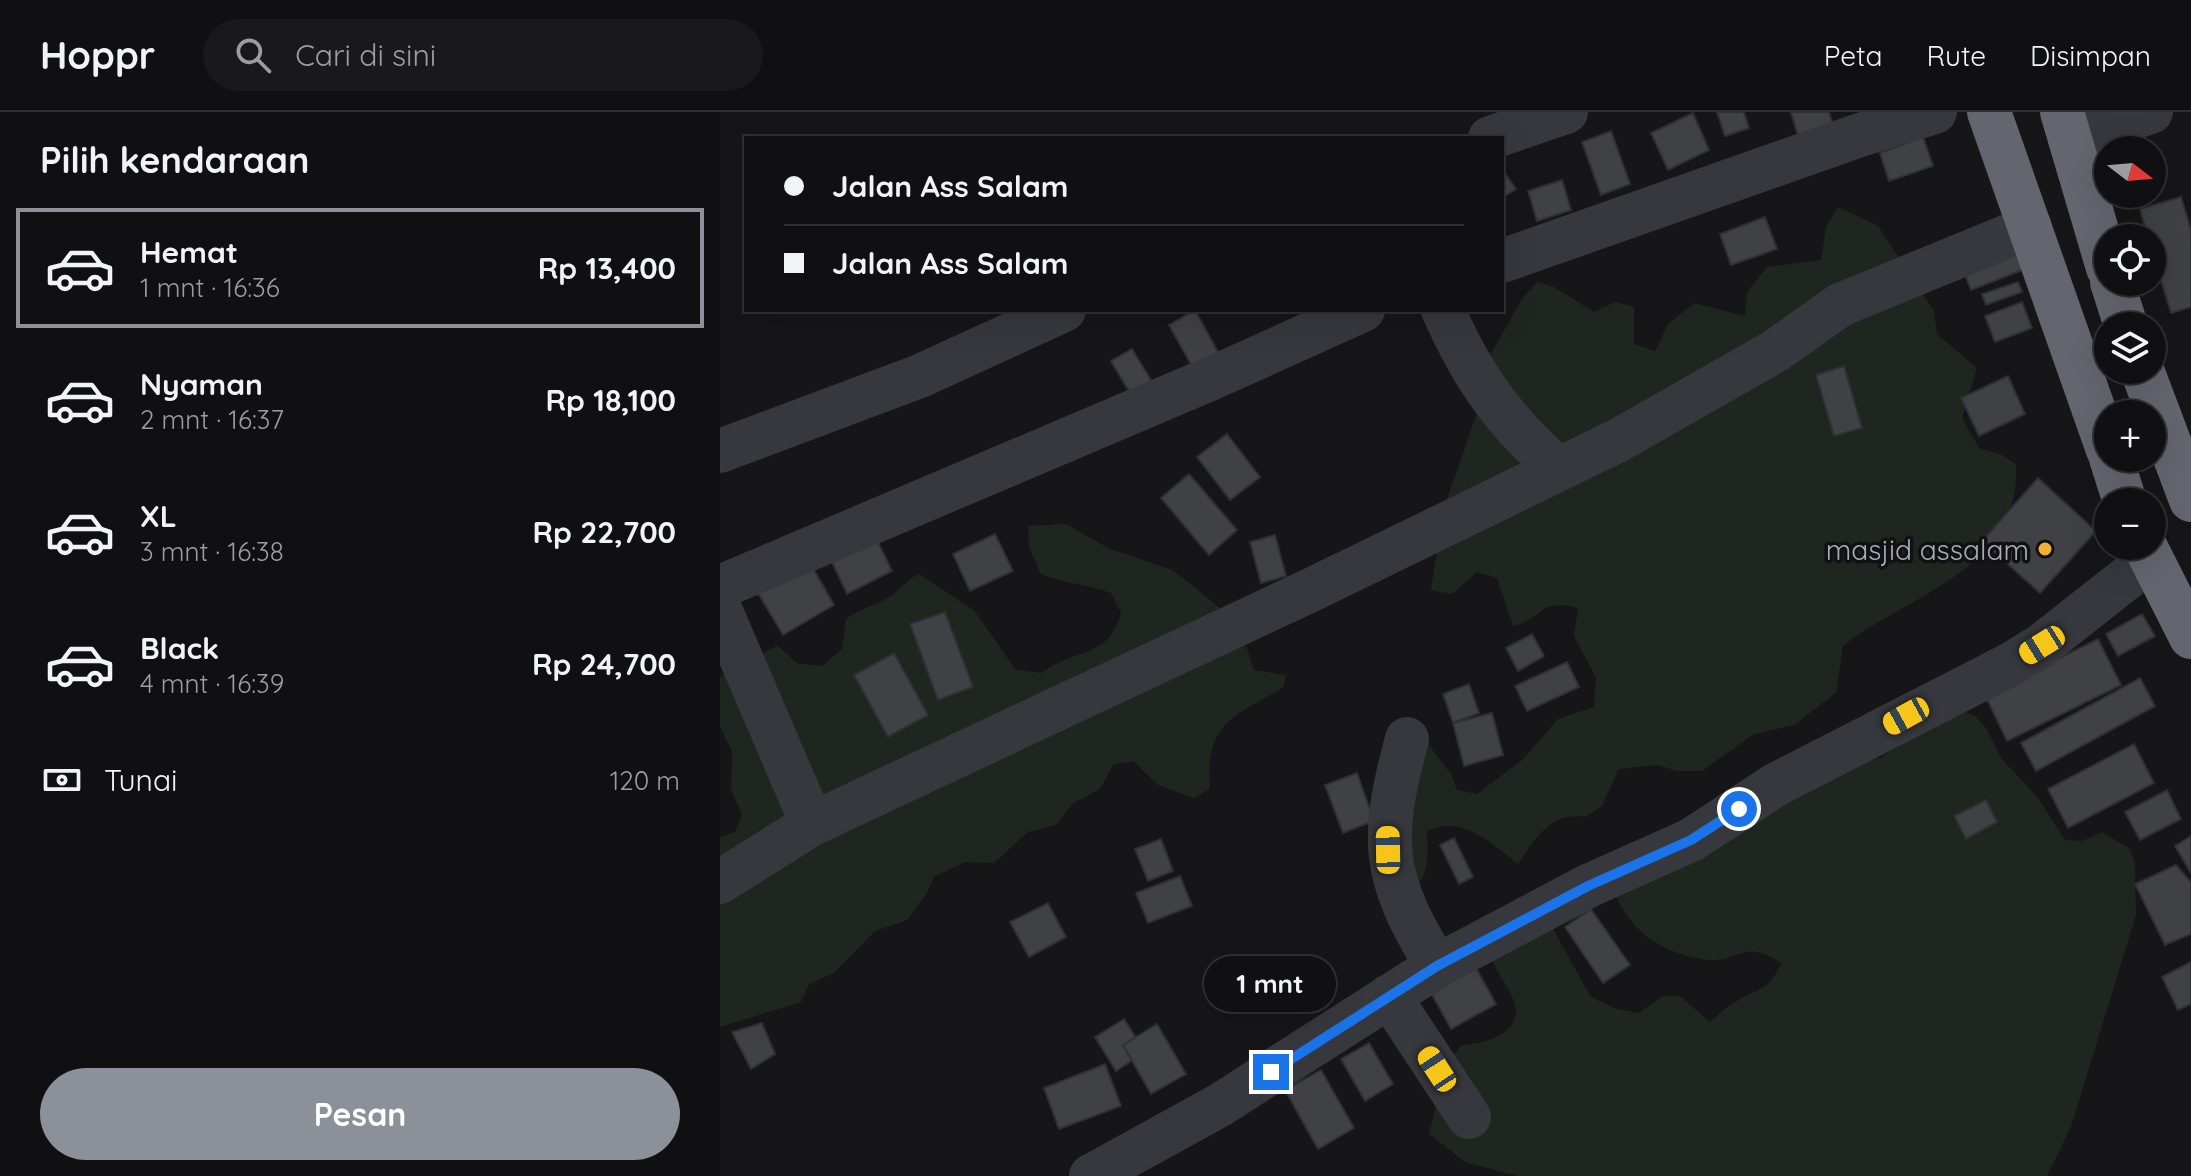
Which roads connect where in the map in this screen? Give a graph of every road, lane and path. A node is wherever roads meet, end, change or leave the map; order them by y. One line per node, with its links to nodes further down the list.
1 (1566, 112): 6 (street)
2 (1935, 112): 9 (street)
3 (1989, 112): 8 (highway)
4 (2151, 112): 5 (street)
5 (2066, 126): 7 (highway)
6 (1496, 136)
7 (2095, 224)
8 (2030, 227): 14 (highway); 16 (street)
9 (1504, 260)
10 (1060, 312): 15 (street)
11 (1359, 312): 20 (street)
12 (1444, 312): 16 (street)
13 (2147, 384): 17 (highway)
14 (2094, 410)
15 (720, 451)
16 (1559, 469): 24 (street)
17 (2191, 500)
18 (2139, 560): 26 (street)
19 (2152, 560): 22 (highway)
20 (720, 587)
21 (720, 609): 24 (street)
22 (2191, 637)
23 (1407, 739): 26 (street)
24 (812, 824): 25 (street)
25 (720, 882)
26 (1437, 966): 27 (street)
27 (1389, 996): 28 (street); 29 (street)
28 (1469, 1117)
29 (1091, 1176)

